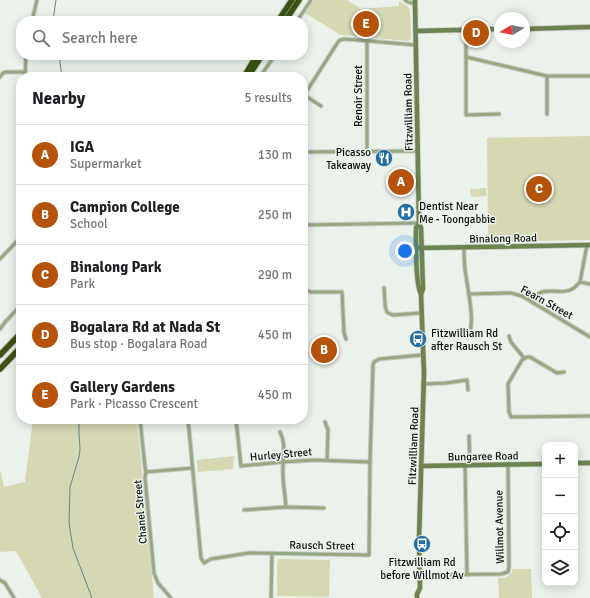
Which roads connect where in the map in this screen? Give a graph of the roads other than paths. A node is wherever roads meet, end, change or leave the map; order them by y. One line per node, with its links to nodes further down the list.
1 (37, 0): 7 (street)
2 (292, 0): 8 (highway)
3 (299, 0): 9 (highway)
4 (311, 0): 10 (street)
5 (405, 0): 6 (street)
6 (415, 2): 14 (main road, Fitzwilliam Road)
7 (33, 16)
8 (281, 16)
9 (288, 16)
10 (300, 16)
11 (590, 27): 13 (main road)
12 (494, 29): 15 (main road)
13 (530, 29)
14 (416, 30): 15 (main road); 17 (main road, Fitzwilliam Road)
15 (466, 30): 18 (street)
16 (367, 40): 17 (street); 30 (street); 37 (street, Renoir Street)
17 (416, 45): 35 (main road, Fitzwilliam Road)
18 (466, 57): 27 (street); 33 (street)
19 (26, 60): 23 (street)
20 (254, 60): 24 (highway)
21 (259, 60): 25 (highway)
22 (272, 60): 26 (street)
23 (25, 72): 29 (street)
24 (247, 72)
25 (251, 72)
26 (263, 72)
27 (547, 76): 28 (street); 34 (street)
28 (590, 76)
29 (0, 77)
30 (308, 90)
31 (308, 98): 32 (street)
32 (321, 106)
33 (499, 114)
34 (547, 114)
35 (418, 151): 37 (street); 38 (main road, Fitzwilliam Road)
36 (308, 152): 37 (street)
37 (368, 152)
38 (419, 223): 39 (street); 43 (main road, Fitzwilliam Road)
39 (308, 225)
40 (16, 242): 44 (street)
41 (589, 245): 42 (main road, Binalong Road); 45 (street)
42 (464, 247): 43 (main road, Binalong Road); 49 (street)
43 (419, 248): 52 (main road, Fitzwilliam Road)
44 (0, 260)
45 (580, 282): 46 (street); 50 (street)
46 (590, 284)
47 (384, 288): 52 (street)
48 (308, 291): 58 (street)
49 (469, 294): 50 (street, Fearn Street); 54 (street)
50 (533, 303): 56 (street, Fearn Street)
51 (16, 311): 53 (street)
52 (422, 313): 61 (main road, Fitzwilliam Road)
53 (0, 329)
54 (469, 335)
55 (509, 336): 62 (street)
56 (590, 337)
57 (16, 338): 60 (highway)
58 (346, 340)
59 (16, 352): 63 (highway)
60 (0, 355)
61 (422, 355): 65 (main road, Fitzwilliam Road); 76 (street, Rausch Street)
62 (524, 358): 64 (street); 67 (street)
63 (0, 369)
64 (564, 372)
65 (423, 384): 66 (street); 82 (main road, Fitzwilliam Road)
66 (468, 390)
67 (590, 416)
68 (324, 422): 74 (street)
69 (141, 424): 84 (street, Chanel Street)
70 (188, 424): 83 (street, Rausch Street)
71 (237, 424): 75 (street, Hurley Street)
72 (280, 432): 75 (street)
73 (469, 436): 81 (street)
74 (327, 460): 75 (street, Hurley Street); 76 (street, Hurley Street)
75 (283, 462): 85 (street)
76 (370, 462): 88 (street, Rausch Street)
77 (578, 463): 78 (main road)
78 (590, 463)
79 (508, 464): 80 (main road, Bungaree Road); 81 (main road, Bungaree Road); 90 (street, Willmot Avenue)
80 (542, 464)
81 (467, 465): 82 (main road, Bungaree Road); 90 (street)
82 (421, 466): 89 (main road, Fitzwilliam Road)
83 (192, 468): 84 (street); 88 (street, Rausch Street)
84 (146, 472): 93 (street, Chanel Street)
85 (286, 507): 86 (street); 87 (street)
86 (324, 508)
87 (244, 510)
88 (272, 553): 94 (street)
89 (419, 575): 90 (street, Willmot Avenue); 95 (main road, Fitzwilliam Road)
90 (466, 575)
91 (0, 580): 92 (street)
92 (14, 598)
93 (171, 598)
94 (271, 598)
95 (417, 598)

